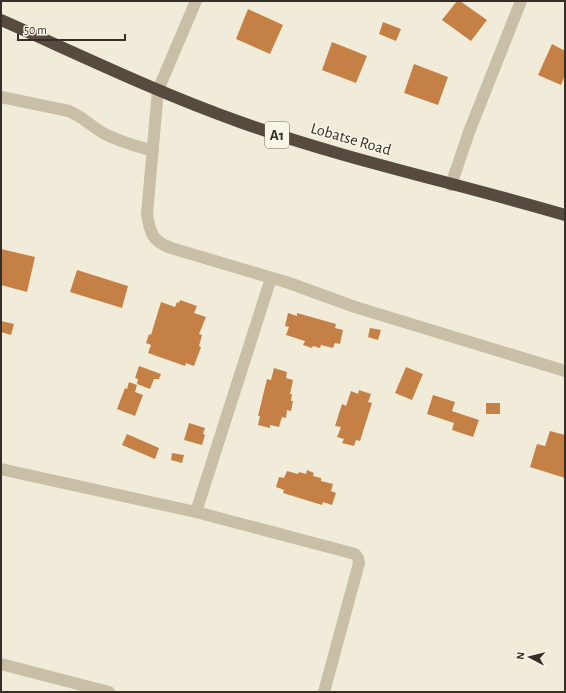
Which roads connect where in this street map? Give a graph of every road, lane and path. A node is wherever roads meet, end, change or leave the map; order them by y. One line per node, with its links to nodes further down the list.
1 (196, 1): 4 (street)
2 (521, 1): 7 (street)
3 (1, 20): 4 (highway, Lobatse Road / A1)
4 (158, 90): 6 (street); 7 (highway, Lobatse Road / A1)
5 (1, 97): 6 (street)
6 (153, 151): 9 (street)
7 (451, 185): 8 (highway, Lobatse Road / A1)
8 (565, 215)
9 (271, 278): 10 (street); 12 (street)
10 (565, 371)
11 (1, 469): 12 (street)
12 (196, 512): 15 (street)
13 (1, 664): 14 (street)
14 (109, 692)
15 (324, 692)

